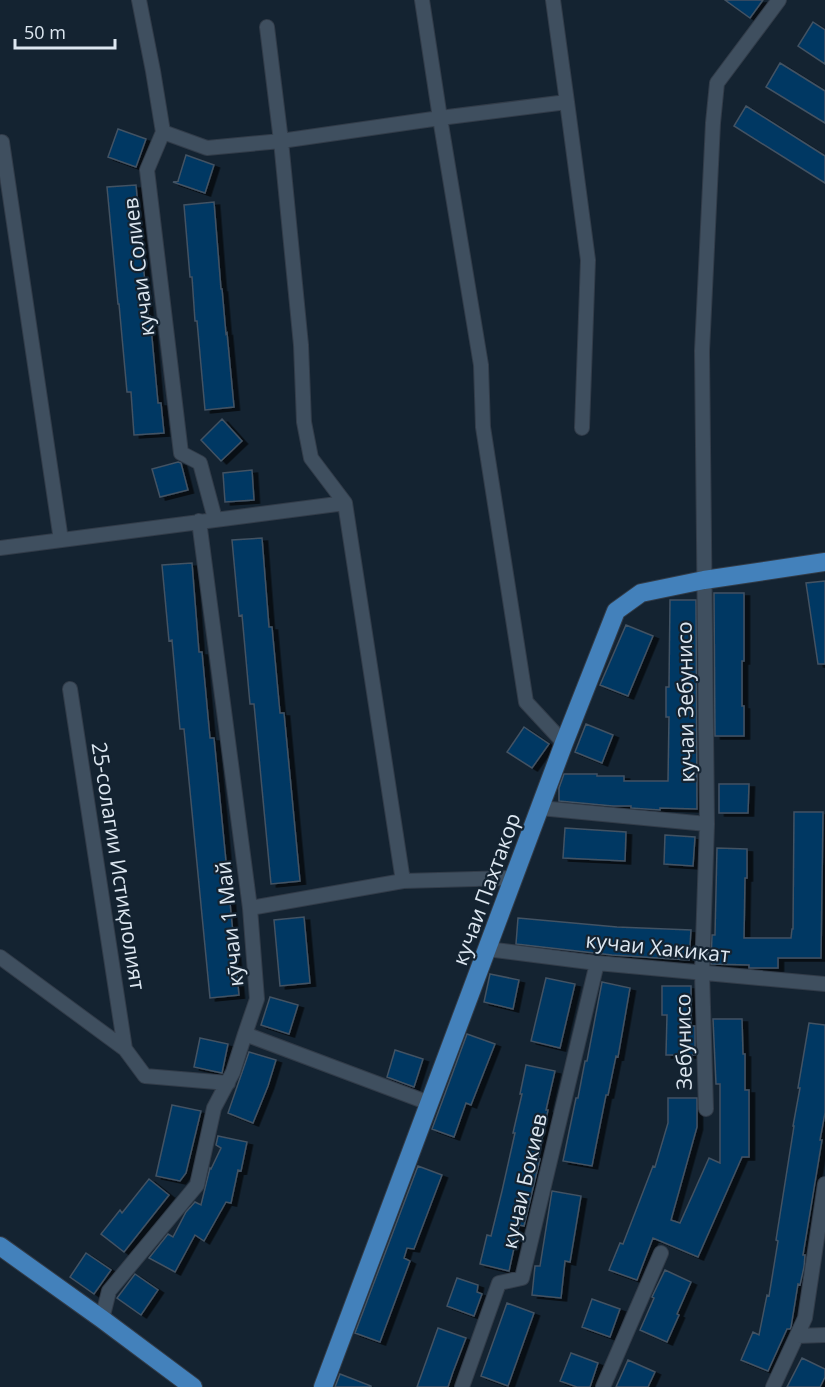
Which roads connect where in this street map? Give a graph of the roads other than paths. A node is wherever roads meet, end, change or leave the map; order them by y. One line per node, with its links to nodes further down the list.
1 (139, 0): 8 (street)
2 (422, 0): 7 (street)
3 (553, 0): 6 (street)
4 (779, 0): 18 (street, кучаи Зебунисо)
5 (267, 27): 9 (street)
6 (567, 102): 7 (street); 11 (street)
7 (440, 118): 9 (street); 20 (street)
8 (163, 132): 9 (street); 13 (street, кучаи Солиев)
9 (281, 141): 12 (street)
10 (2, 142): 15 (street)
11 (582, 428)
12 (345, 503): 13 (street); 24 (street)
13 (215, 519): 14 (street)
14 (199, 521): 15 (street); 25 (street, кӯчаи 1 Май)
15 (61, 540): 16 (street)
16 (0, 548)
17 (825, 562): 18 (main road, кучаи Пахтакор)
18 (704, 580): 20 (main road, кучаи Пахтакор); 22 (street, кучаи Зебунисо)
19 (70, 689): 32 (street, 25-солагии Истиқлолият)
20 (564, 743): 21 (main road, кучаи Пахтакор)
21 (540, 808): 22 (street); 23 (main road, кучаи Пахтакор)
22 (707, 824): 29 (street, кучаи Зебунисо)
23 (514, 878): 24 (street); 26 (main road, кучаи Пахтакор)
24 (403, 881): 25 (street)
25 (250, 908): 31 (street, кӯчаи 1 Май)
26 (487, 949): 28 (street, кучаи Хакикат); 34 (main road, кучаи Пахтакор)
27 (0, 957): 32 (street, 25-солагии Истиқлолият)
28 (597, 963): 29 (street, кучаи Хакикат); 44 (street, кучаи Бокиев)
29 (702, 973): 30 (street, кучаи Хакикат); 35 (street, Зебунисо)
30 (825, 984)
31 (245, 1034): 33 (street, кӯчаи 1 Май); 34 (street)
32 (125, 1049): 33 (street, 25-солагии Истиқлолият)
33 (228, 1083): 39 (street, кӯчаи 1 Май)
34 (429, 1103): 43 (main road, кучаи Пахтакор)
35 (706, 1109)
36 (825, 1184): 41 (street)
37 (0, 1246): 39 (main road)
38 (661, 1253): 45 (street)
39 (102, 1318): 42 (main road)
40 (825, 1335): 41 (street)
41 (797, 1336): 46 (street)
42 (193, 1387)
43 (323, 1387)
44 (462, 1387)
45 (603, 1387)
46 (772, 1387)

